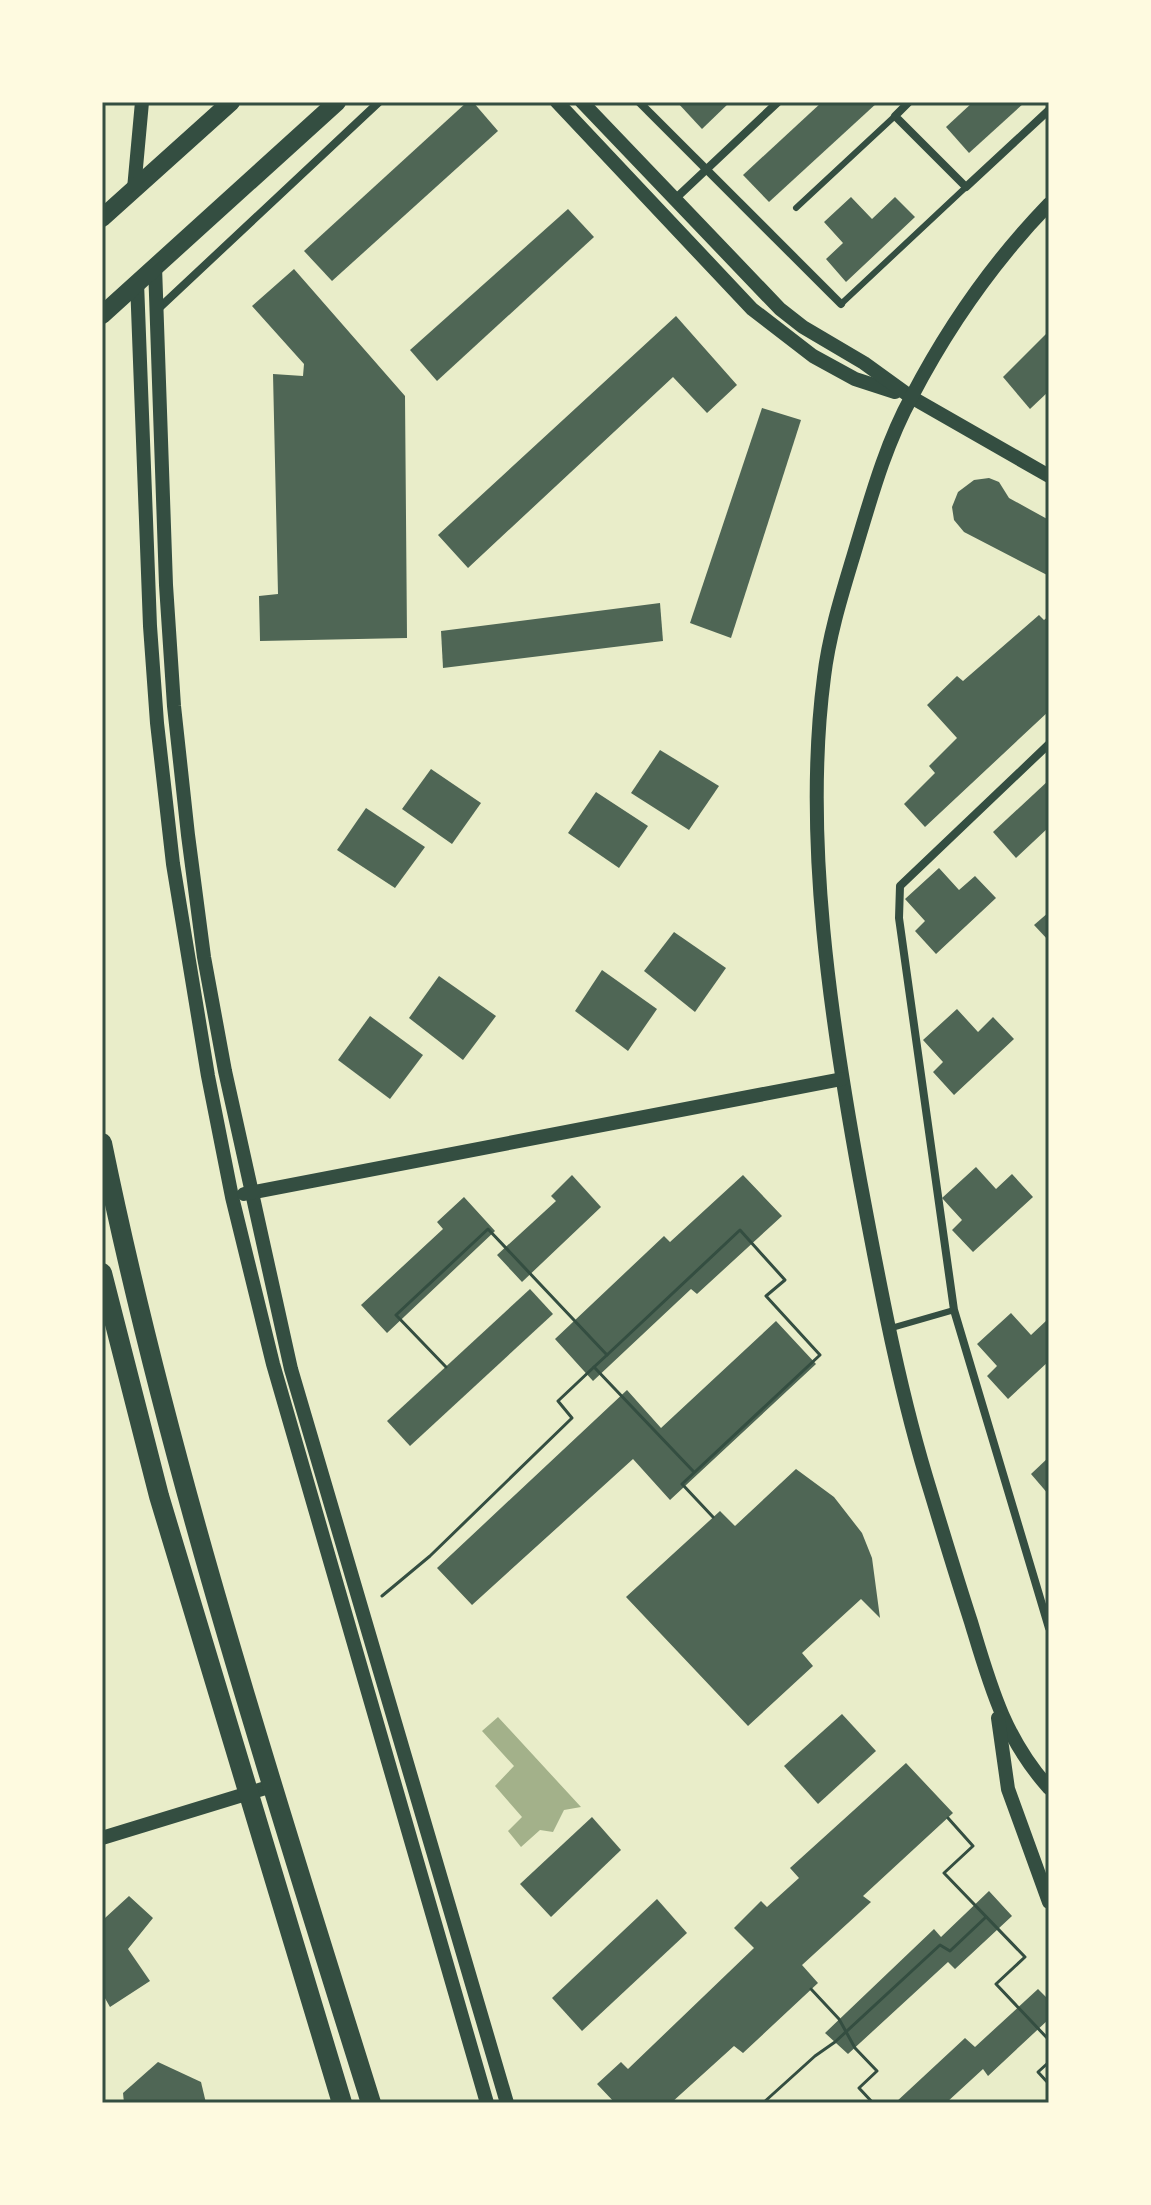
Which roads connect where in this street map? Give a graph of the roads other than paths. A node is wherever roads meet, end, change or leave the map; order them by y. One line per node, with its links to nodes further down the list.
1 (142, 102): 14 (street)
2 (231, 102): 14 (main road)
3 (337, 102): 19 (main road)
4 (379, 102): 22 (street)
5 (557, 102): 24 (street)
6 (582, 102): 15 (street)
7 (639, 102): 12 (street)
8 (778, 102): 12 (street)
9 (909, 102): 11 (street)
10 (1049, 110): 13 (street)
11 (895, 116): 13 (street); 17 (lane)
12 (705, 171): 15 (street); 21 (street)
13 (966, 187): 21 (lane)
14 (134, 189): 18 (main road)
15 (674, 200): 24 (street)
16 (1049, 204): 24 (street)
17 (796, 208)
18 (102, 218)
19 (155, 266): 20 (main road); 22 (street)
20 (137, 282): 23 (main road); 30 (street)
21 (841, 304)
22 (156, 311): 29 (street)
23 (102, 315)
24 (911, 397): 25 (street); 27 (street)
25 (1049, 476)
26 (1049, 744): 32 (street)
27 (842, 1079): 29 (street); 33 (street)
28 (102, 1143): 36 (highway)
29 (250, 1193): 30 (street); 44 (street)
30 (232, 1197): 43 (street)
31 (102, 1273): 38 (highway)
32 (954, 1310): 33 (lane); 34 (street)
33 (888, 1329): 35 (street)
34 (1049, 1628)
35 (997, 1709): 37 (street); 40 (street)
36 (272, 1786): 38 (street); 42 (highway)
37 (1049, 1788)
38 (249, 1793): 39 (street); 41 (highway)
39 (102, 1838)
40 (1049, 1902)
41 (342, 2103)
42 (371, 2103)
43 (487, 2103)
44 (507, 2103)

